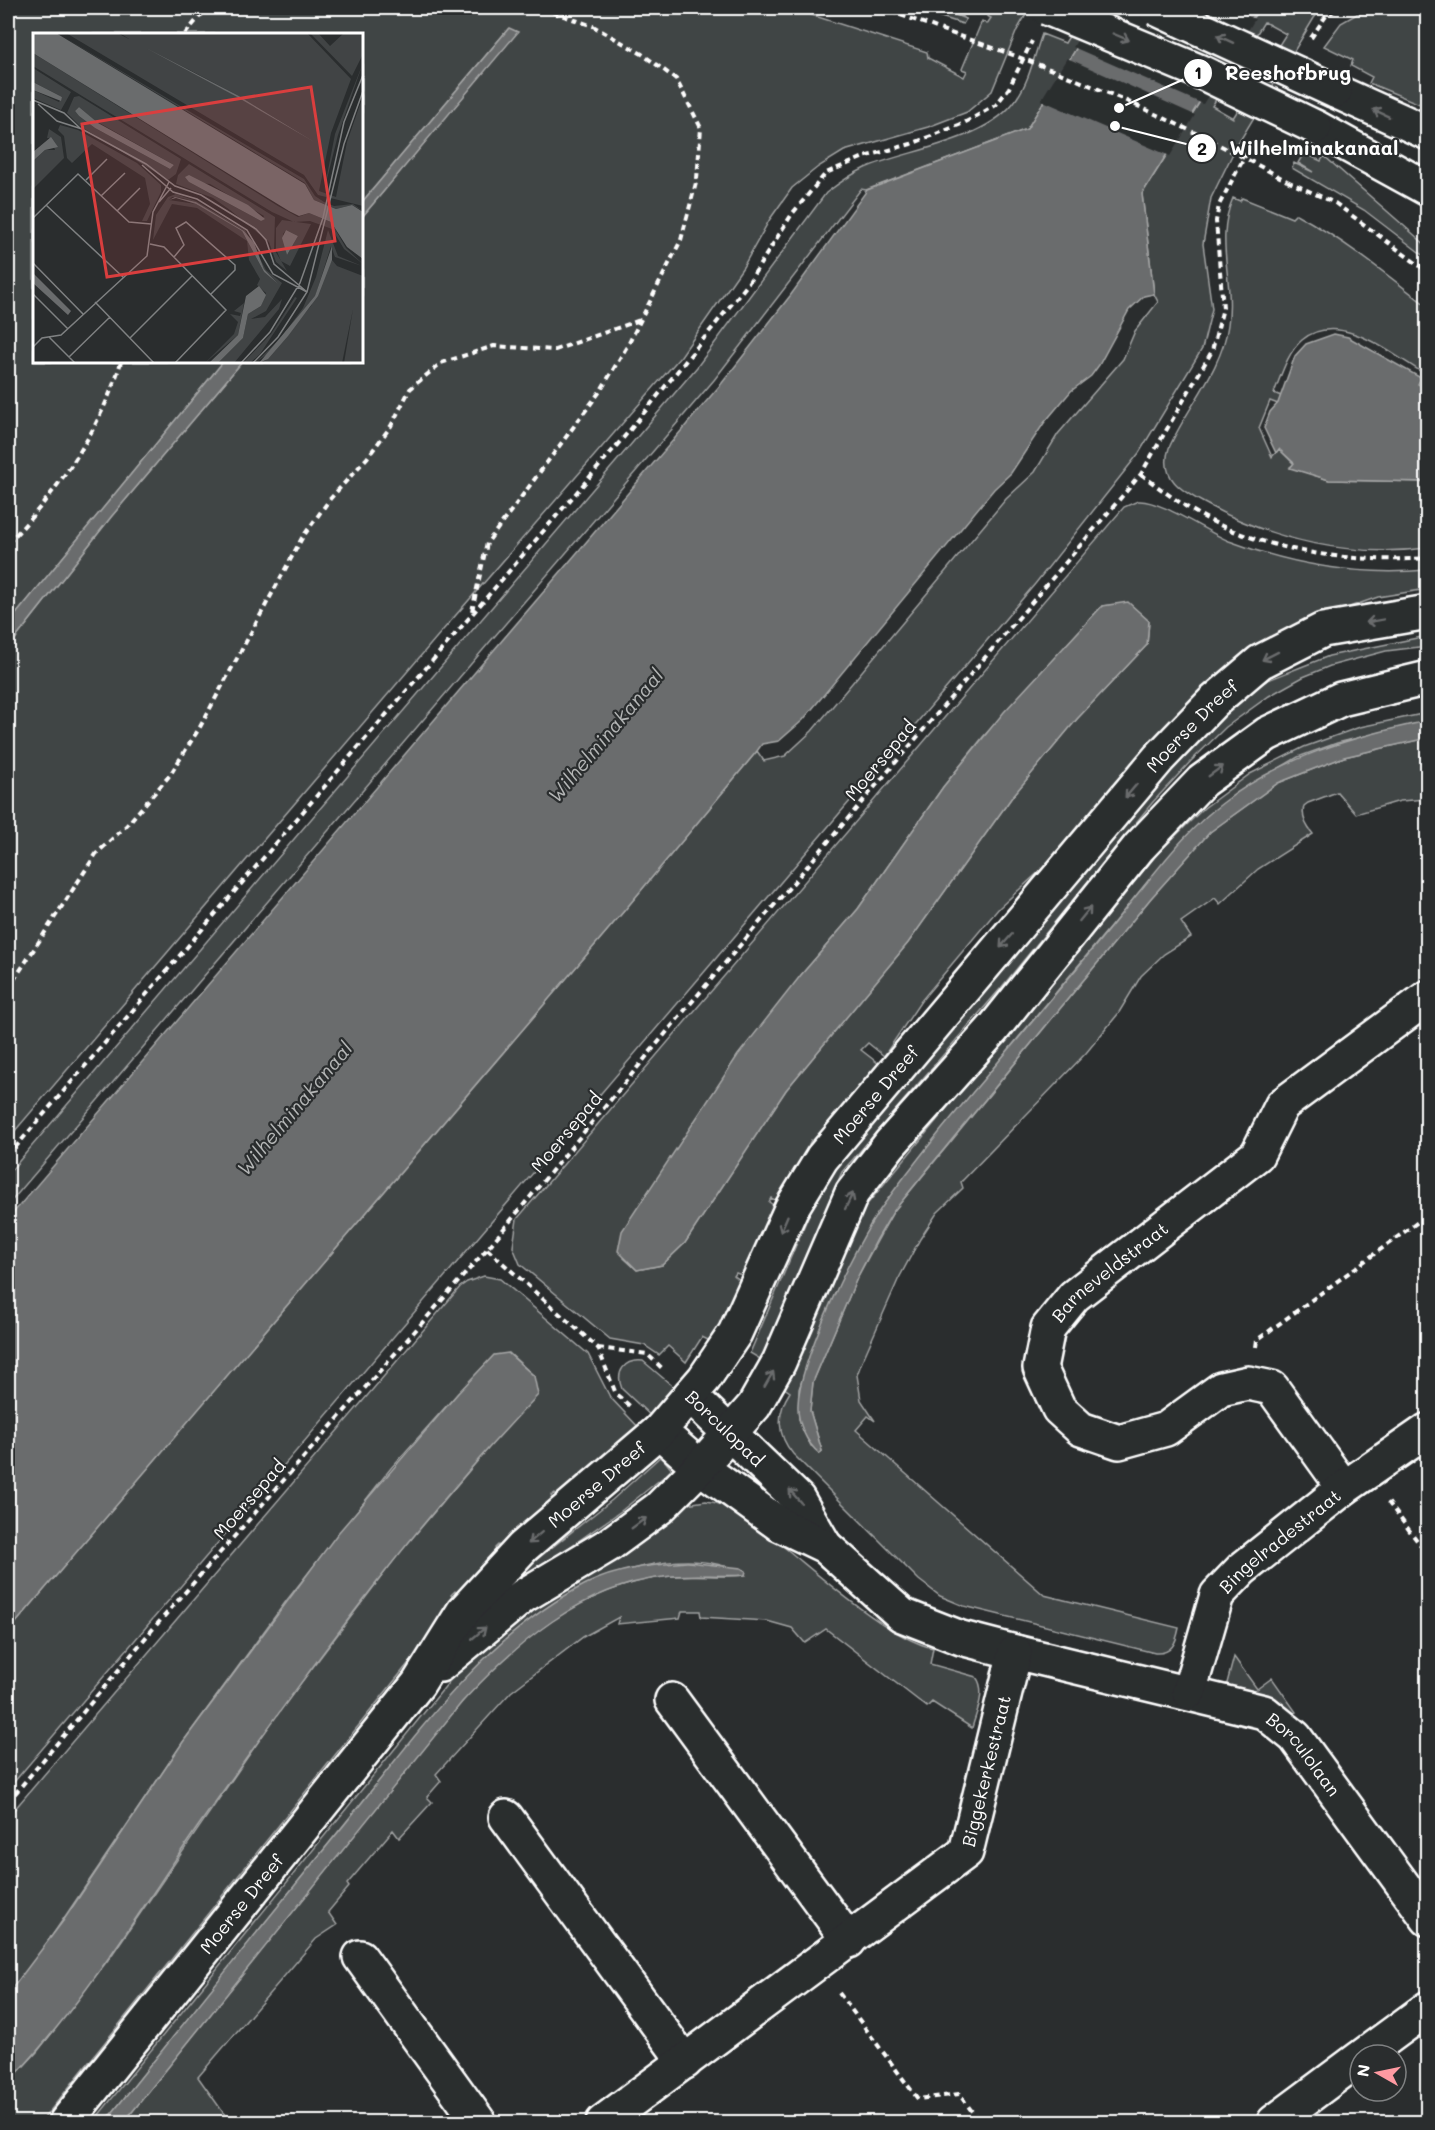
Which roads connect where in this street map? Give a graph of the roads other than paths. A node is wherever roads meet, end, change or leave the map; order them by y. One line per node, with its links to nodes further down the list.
1 (1047, 8): 4 (street, one-way to 4, bridge)
2 (1155, 8): 3 (street, one-way to 2, bridge)
3 (1428, 133)
4 (1428, 189)
5 (1428, 612): 8 (street, Moerse Dreef, one-way to 8)
6 (1428, 678): 11 (street, Moerse Dreef, one-way to 6)
7 (1428, 997): 13 (street, Barneveldstraat)
8 (690, 1395): 10 (street, Moerse Dreef); 11 (street, Borculopad)
9 (1428, 1430): 13 (street, Bingelradestraat)
10 (659, 1431): 12 (street, Borculopad); 16 (street, Moerse Dreef, one-way to 16)
11 (730, 1432): 12 (street, Moerse Dreef); 14 (street, Borculopad, one-way to 11)
12 (700, 1467): 14 (street, Borculopad); 16 (street, Moerse Dreef, one-way to 12)
13 (1355, 1480): 17 (street, Bingelradestraat)
14 (825, 1546): 15 (street, Borculopad)
15 (1015, 1652): 17 (street, Borculolaan); 21 (street, Biggekerkestraat)
16 (418, 1684): 27 (street, Moerse Dreef)
17 (1189, 1692): 20 (street, Borculolaan)
18 (672, 1700): 21 (street)
19 (506, 1817): 25 (street)
20 (1428, 1919)
21 (849, 1941): 25 (street, Biggekerkestraat)
22 (360, 1957): 28 (street)
23 (1428, 2008): 24 (street)
24 (1380, 2043)
25 (685, 2062): 29 (street, Biggekerkestraat)
26 (1348, 2067): 30 (street)
27 (66, 2122)
28 (479, 2122)
29 (603, 2122)
30 (1274, 2122)

